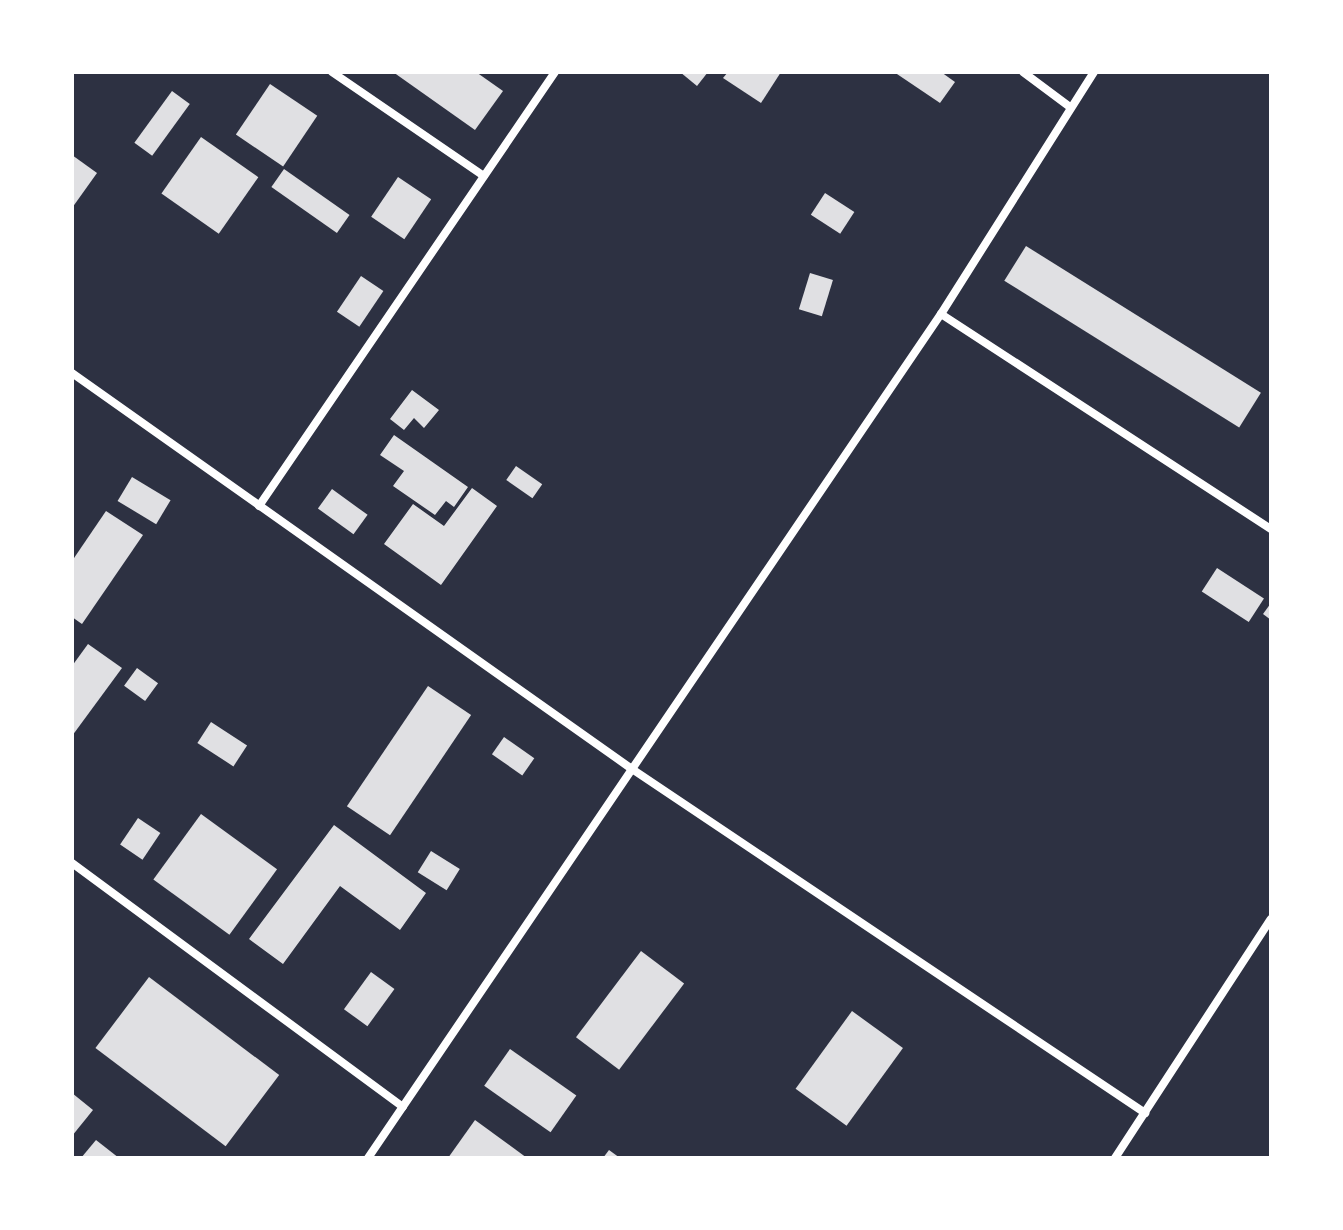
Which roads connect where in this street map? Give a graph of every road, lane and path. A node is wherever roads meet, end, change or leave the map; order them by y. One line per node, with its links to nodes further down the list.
1 (332, 72): 6 (street)
2 (555, 72): 6 (street)
3 (1023, 72): 5 (street)
4 (1094, 72): 5 (street)
5 (1070, 107): 7 (street)
6 (484, 176): 9 (street)
7 (941, 314): 10 (street); 11 (street)
8 (72, 373): 9 (street)
9 (259, 506): 11 (street)
10 (1271, 529)
11 (632, 769): 14 (street); 15 (street)
12 (72, 863): 14 (street)
13 (1271, 919): 15 (street)
14 (403, 1107): 16 (street)
15 (1145, 1113): 17 (street)
16 (368, 1158)
17 (1115, 1158)

